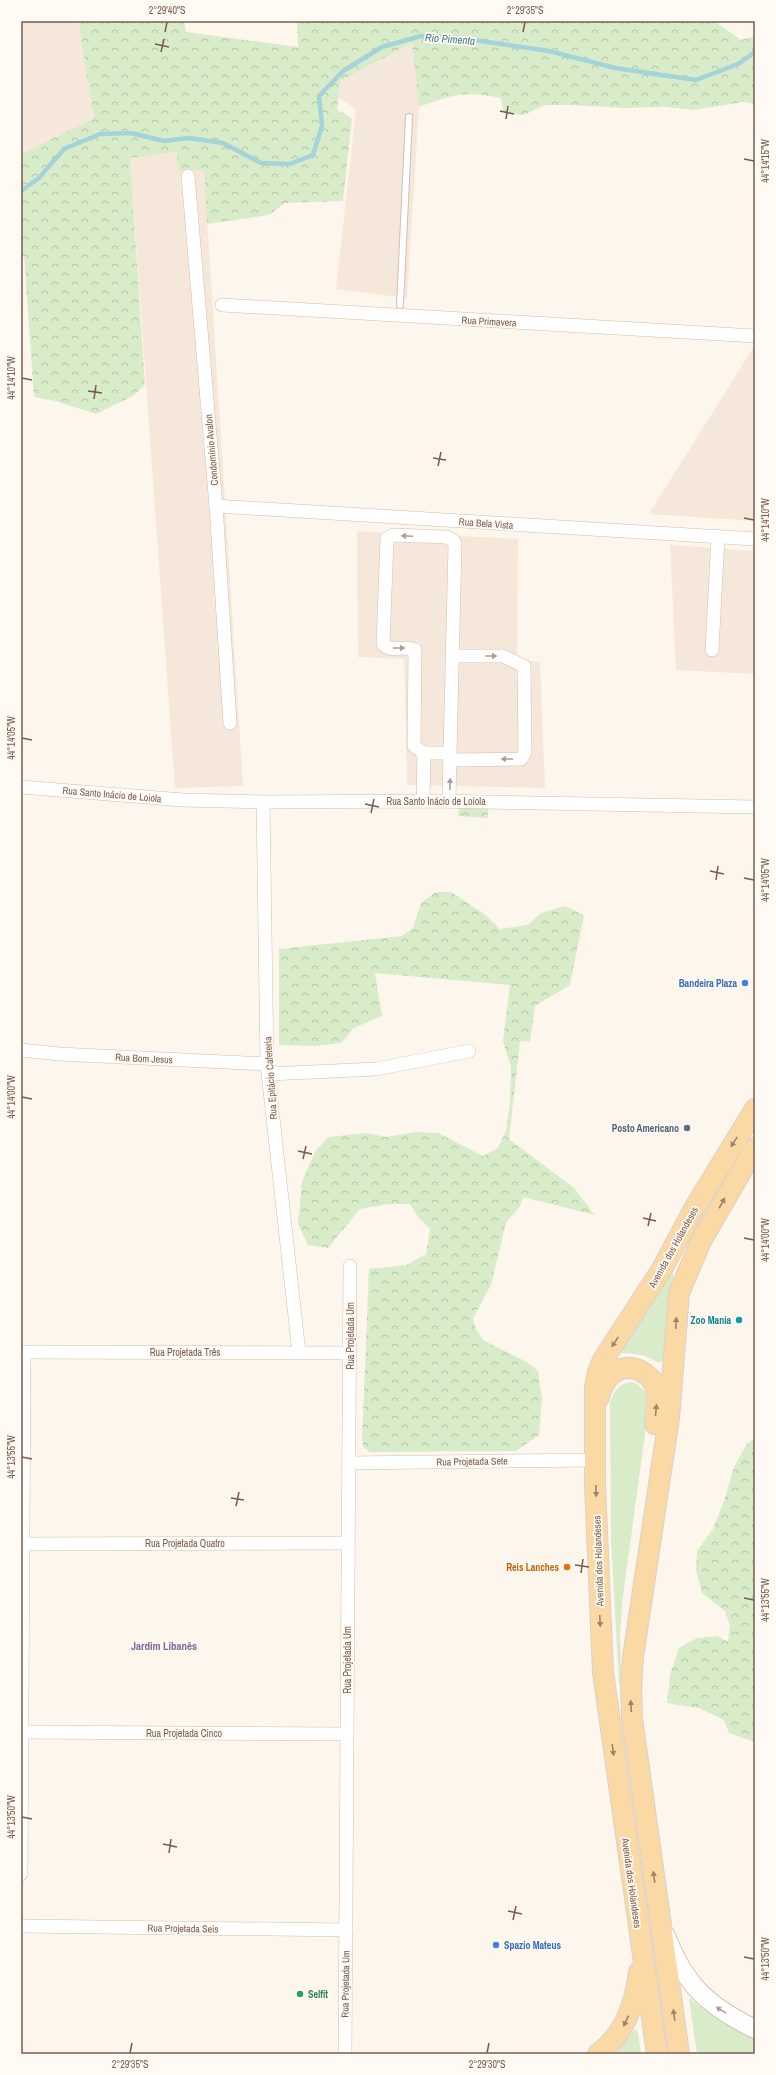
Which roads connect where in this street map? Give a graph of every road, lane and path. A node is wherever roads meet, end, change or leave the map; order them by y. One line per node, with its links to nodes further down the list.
1 (409, 117): 4 (lane)
2 (188, 176): 6 (street, Condomínio Avalon)
3 (222, 305): 4 (street, Rua Primavera)
4 (400, 310): 5 (street, Rua Primavera)
5 (755, 336)
6 (216, 506): 7 (street, Rua Bela Vista); 11 (street, Condomínio Avalon)
7 (718, 537): 8 (street, Rua Bela Vista); 9 (street)
8 (755, 539)
9 (712, 650)
10 (452, 656): 12 (street, one-way to 12); 13 (street); 13 (street, one-way to 13)
11 (230, 723)
12 (424, 753): 13 (street); 15 (street)
13 (450, 756): 16 (street, one-way to 13)
14 (21, 787): 17 (street, Rua Santo Inácio de Loiola)
15 (423, 801): 16 (street, Rua Santo Inácio de Loiola); 17 (street, Rua Santo Inácio de Loiola)
16 (449, 801): 18 (street, Rua Santo Inácio de Loiola)
17 (263, 802): 21 (street, Rua Epitácio Cafeteria)
18 (755, 807)
19 (21, 1050): 21 (street, Rua Bom Jesus)
20 (469, 1051): 21 (street, Rua Bom Jesus)
21 (268, 1069): 26 (street, Rua Epitácio Cafeteria)
22 (755, 1109): 28 (main road, Avenida dos Holandeses, one-way to 28)
23 (753, 1156): 33 (main road, one-way to 23)
24 (350, 1266): 27 (street, Rua Projetada Um)
25 (23, 1352): 26 (street, Rua Projetada Três); 32 (street)
26 (299, 1353): 27 (street, Rua Projetada Três)
27 (350, 1353): 30 (street, Rua Projetada Um)
28 (594, 1424): 29 (main road, Avenida dos Holandeses); 33 (main road, one-way to 28)
29 (595, 1460): 30 (street, Rua Projetada Sete); 40 (main road, Avenida dos Holandeses, one-way to 40)
30 (349, 1463): 31 (street, Rua Projetada Um)
31 (348, 1542): 32 (street, Rua Projetada Quatro); 35 (street, Rua Projetada Um)
32 (22, 1544): 34 (street)
33 (632, 1657): 37 (main road, one-way to 33)
34 (22, 1732): 35 (street, Rua Projetada Cinco); 36 (street)
35 (347, 1734): 39 (street, Rua Projetada Um)
36 (21, 1874)
37 (660, 1915): 41 (main road, one-way to 37); 45 (main road, one-way to 37)
38 (21, 1926): 39 (street, Rua Projetada Seis)
39 (346, 1930): 42 (street, Rua Projetada Um)
40 (641, 1942): 43 (main road, one-way to 43); 44 (main road, Avenida dos Holandeses)
41 (755, 2029)
42 (344, 2054)
43 (598, 2054)
44 (657, 2054)
45 (679, 2054)

